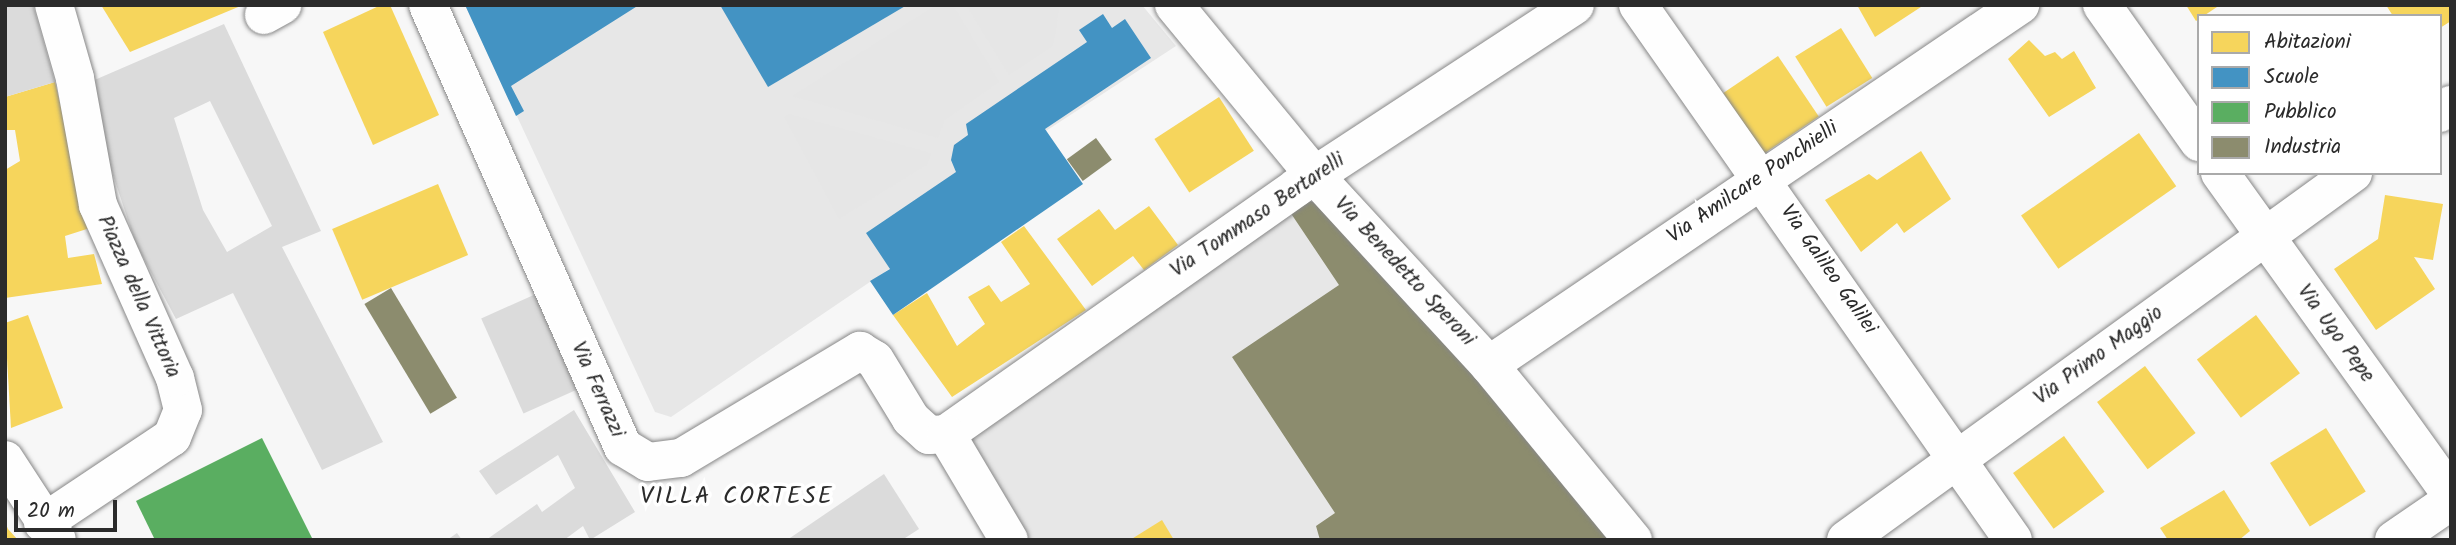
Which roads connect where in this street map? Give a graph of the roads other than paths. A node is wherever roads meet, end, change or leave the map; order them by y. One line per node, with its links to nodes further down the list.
1 (54, 5): 20 (street, Piazza della Vittoria)
2 (428, 5): 15 (street, Via Ferrazzi)
3 (1174, 5): 12 (street, Via Benedetto Speroni)
4 (1575, 5): 12 (street, Via Tommaso Bertarelli)
5 (1638, 5): 11 (street, Via Galileo Galilei)
6 (2020, 5): 11 (street, Via Amilcare Ponchielli)
7 (2102, 5): 8 (street)
8 (2197, 139)
9 (2221, 175): 13 (street, Via Ugo Pepe)
10 (2350, 175): 13 (street, Via Primo Maggio)
11 (1763, 176): 14 (street, Via Amilcare Ponchielli); 16 (street, Via Galileo Galilei)
12 (1316, 177): 14 (street, Via Benedetto Speroni); 15 (street, Via Tommaso Bertarelli)
13 (2264, 235): 16 (street, Via Primo Maggio); 18 (street, Via Ugo Pepe)
14 (1489, 365): 22 (street, Via Benedetto Speroni)
15 (946, 434): 21 (street)
16 (1959, 459): 23 (street, Via Primo Maggio); 24 (street, Via Galileo Galilei)
17 (5, 460): 20 (street)
18 (2451, 494)
19 (2451, 501): 25 (street)
20 (50, 531)
21 (1009, 540)
22 (1633, 540)
23 (1846, 540)
24 (2013, 540)
25 (2393, 540)

